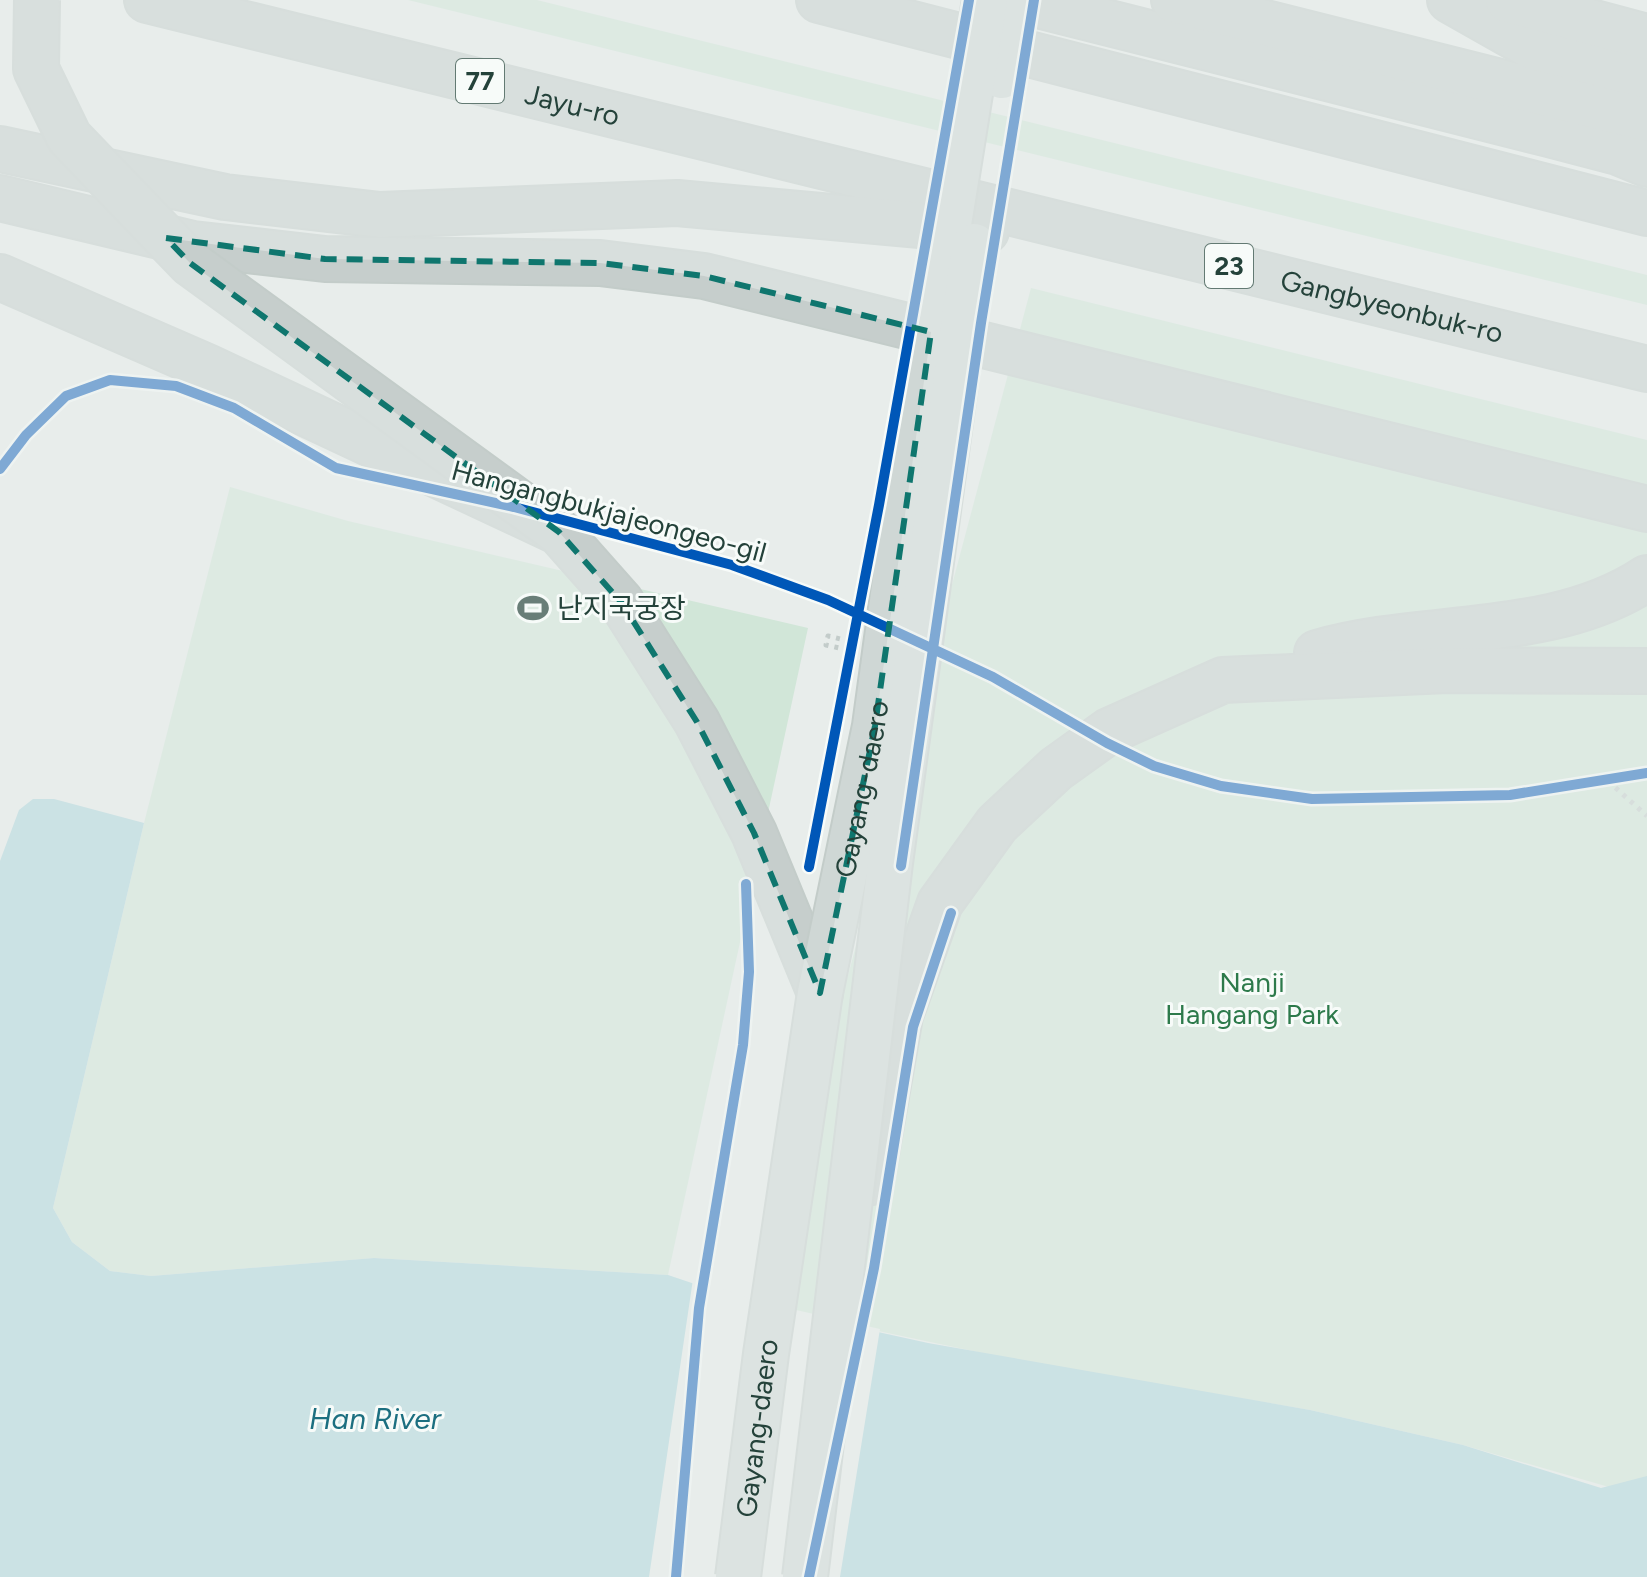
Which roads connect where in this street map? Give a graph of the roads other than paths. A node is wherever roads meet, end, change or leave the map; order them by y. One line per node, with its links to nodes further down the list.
1 (37, 0): 21 (highway, bridge)
2 (147, 0): 13 (highway, Jayu-ro / 77)
3 (819, 0): 16 (highway)
4 (985, 0): 25 (main road, Gayang-daero, bridge)
5 (1017, 0): 14 (highway); 26 (main road, Gayang-daero, bridge)
6 (1174, 0): 11 (highway)
7 (1450, 0): 10 (highway)
8 (1508, 0): 9 (highway)
9 (1647, 37)
10 (1647, 76)
11 (1647, 119)
12 (0, 149): 17 (highway, bridge)
13 (812, 163): 17 (highway, Gangbyeonbuk-ro / 23)
14 (1647, 164)
15 (0, 198): 20 (highway, bridge)
16 (1647, 213)
17 (1145, 245): 19 (highway, Gangbyeonbuk-ro / 23)
18 (0, 277): 21 (highway, bridge)
19 (1647, 369)
20 (1637, 506)
21 (559, 532): 25 (highway)
22 (1647, 578): 24 (highway)
23 (1647, 671): 24 (highway)
24 (1223, 680): 26 (highway, bridge)
25 (820, 993): 27 (main road, Gayang-daero, bridge)
26 (828, 1363): 28 (main road, Gayang-daero, bridge)
27 (738, 1577)
28 (805, 1577)

